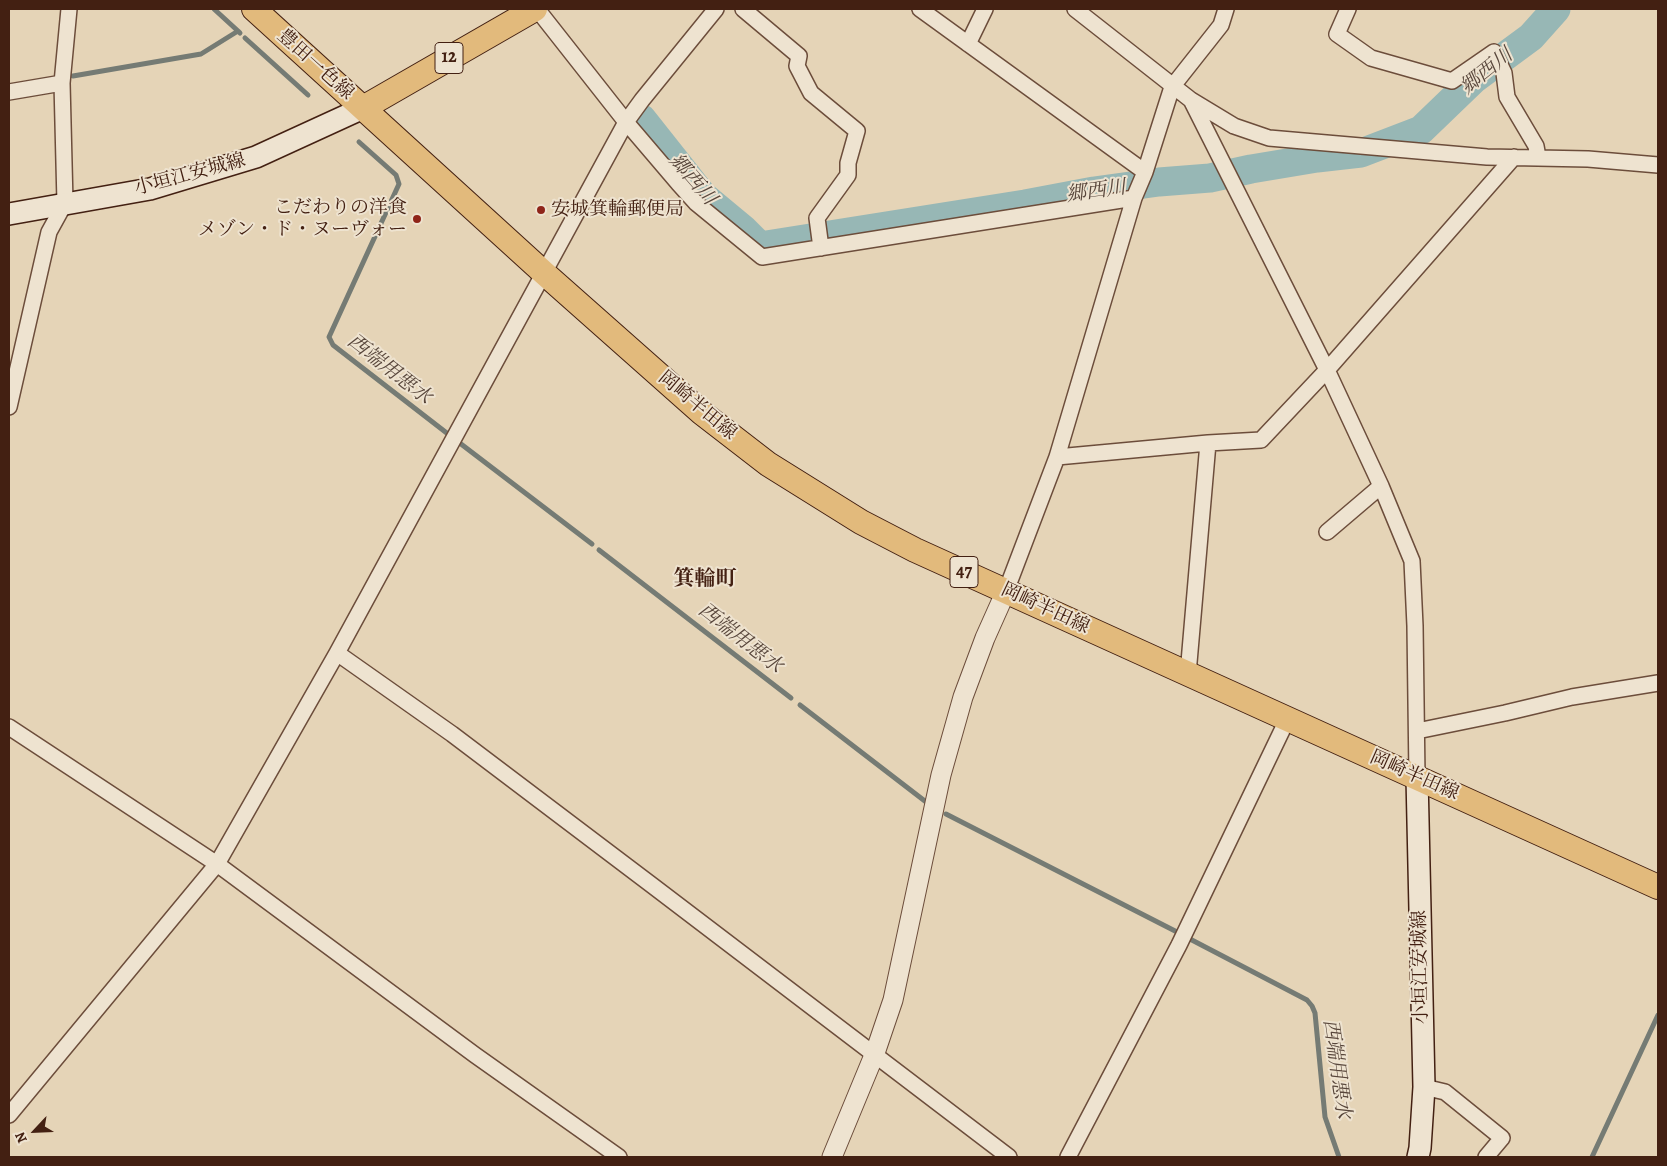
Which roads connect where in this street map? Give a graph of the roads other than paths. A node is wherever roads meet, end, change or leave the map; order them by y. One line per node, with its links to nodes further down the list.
1 (69, 9): 12 (street)
2 (254, 9): 16 (main road, 豊田一色線)
3 (536, 9): 16 (main road, 豊田一色線 / 12); 17 (street)
4 (716, 9): 17 (street)
5 (743, 9): 25 (street)
6 (920, 9): 11 (street)
7 (985, 9): 11 (street)
8 (1074, 9): 13 (street)
9 (1226, 9): 13 (street)
10 (1348, 9): 19 (street)
11 (968, 44): 21 (street)
12 (62, 83): 14 (street); 23 (street)
13 (1172, 87): 15 (street); 21 (street)
14 (9, 92)
15 (1191, 100): 18 (street); 27 (street)
16 (363, 108): 23 (main road, 小垣江安城線); 26 (main road, 岡崎半田線 / 47)
17 (626, 122): 25 (street); 26 (street)
18 (1514, 156): 19 (street); 27 (street)
19 (1538, 157): 20 (street)
20 (1658, 165)
21 (1145, 172): 22 (street)
22 (1134, 198): 25 (street); 30 (street)
23 (65, 203): 24 (main road, 小垣江安城線); 28 (street)
24 (9, 214)
25 (821, 248)
26 (544, 273): 33 (main road, 岡崎半田線 / 47); 34 (street)
27 (1327, 370): 29 (street); 31 (street)
28 (9, 407)
29 (1208, 443): 30 (street); 35 (street)
30 (1057, 457): 33 (street)
31 (1381, 486): 32 (street); 39 (street)
32 (1326, 532)
33 (1006, 591): 35 (main road, 岡崎半田線 / 47); 43 (street)
34 (337, 653): 41 (street); 43 (street)
35 (1188, 674): 37 (main road, 岡崎半田線 / 47)
36 (1658, 683): 39 (street)
37 (1288, 720): 40 (main road, 岡崎半田線 / 47); 49 (street)
38 (9, 727): 41 (street)
39 (1418, 731): 40 (street)
40 (1417, 777): 42 (main road, 岡崎半田線 / 47); 44 (main road, 小垣江安城線)
41 (217, 864): 45 (street); 46 (street)
42 (1658, 887)
43 (875, 1053): 47 (street); 48 (street)
44 (1424, 1086): 50 (main road, 小垣江安城線); 51 (street)
45 (9, 1115)
46 (619, 1157)
47 (832, 1157)
48 (1010, 1157)
49 (1068, 1157)
50 (1418, 1157)
51 (1486, 1157)

